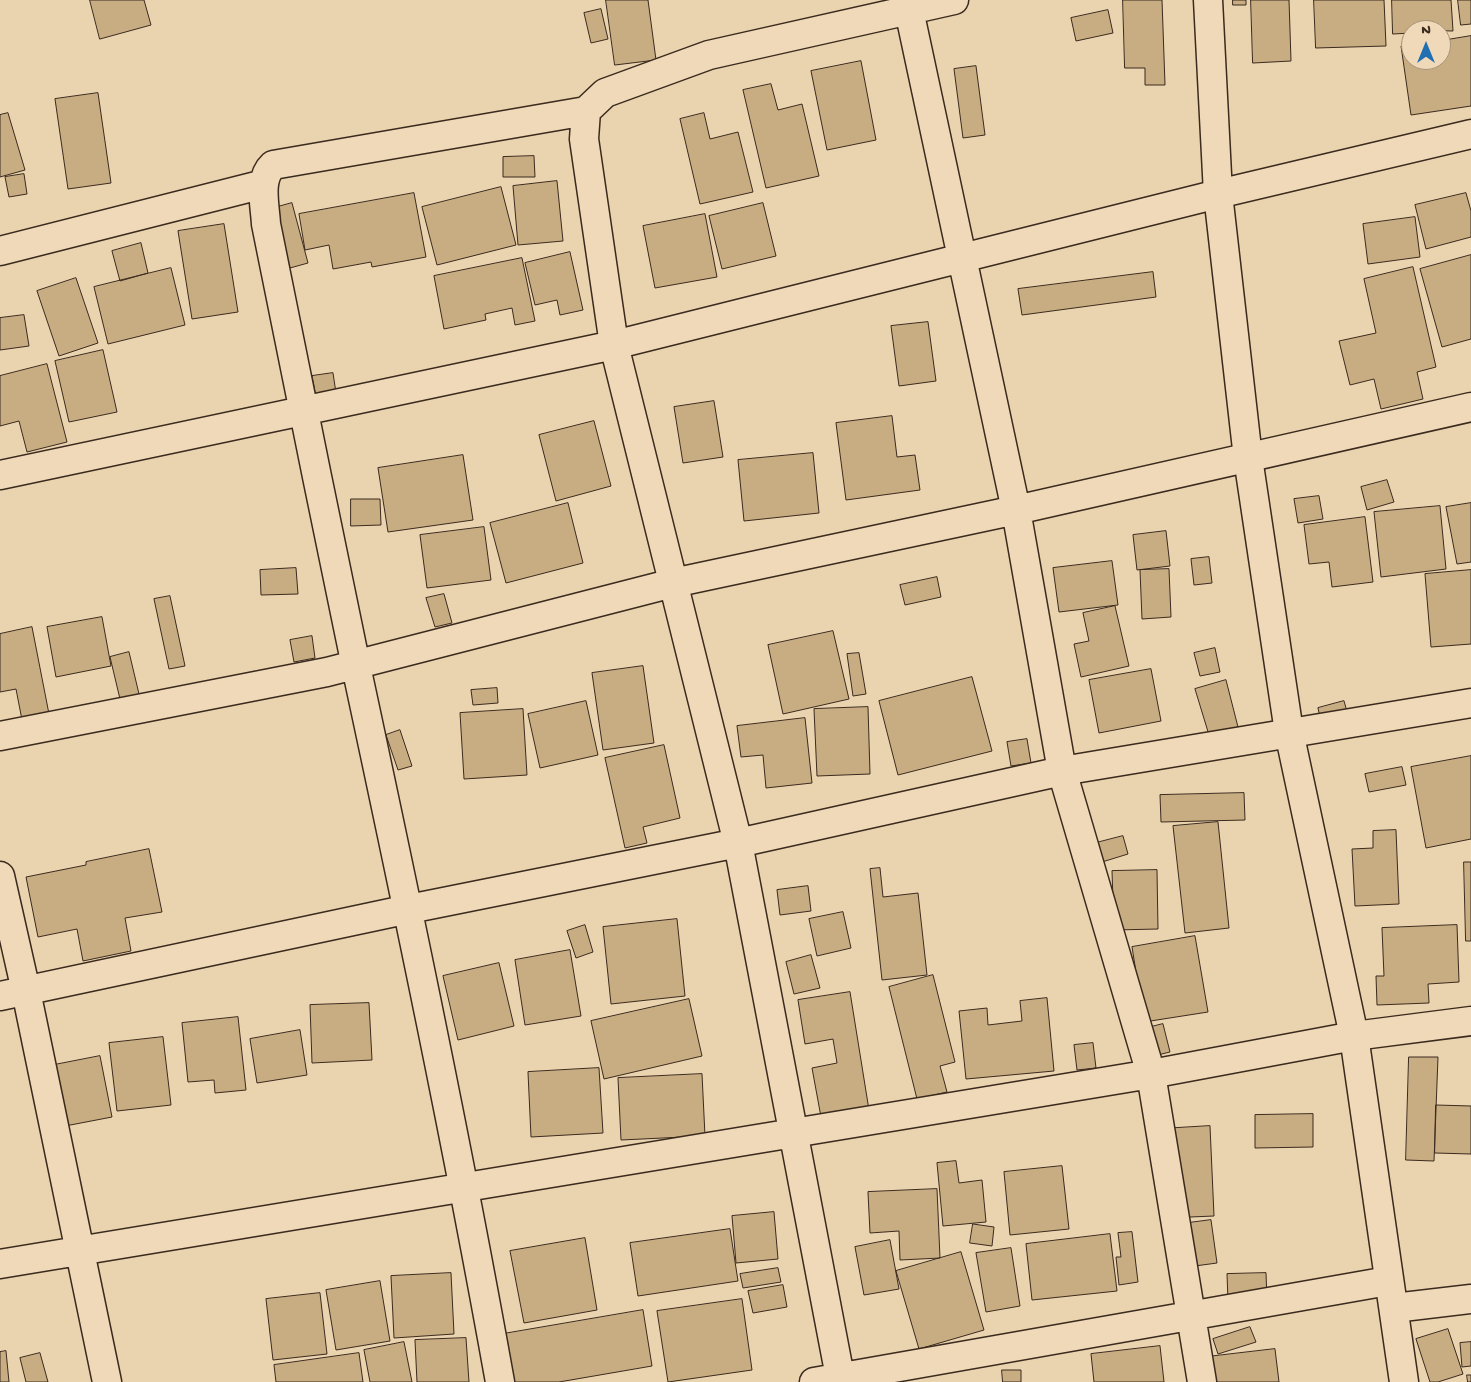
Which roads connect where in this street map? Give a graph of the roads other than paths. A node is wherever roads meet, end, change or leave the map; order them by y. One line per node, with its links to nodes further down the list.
1 (954, 0): 3 (street)
2 (1208, 0): 7 (street)
3 (909, 10): 4 (street); 9 (street)
4 (586, 110): 6 (street); 10 (street)
5 (1471, 134): 7 (street)
6 (264, 184): 8 (street); 12 (street)
7 (1218, 194): 9 (street); 13 (street)
8 (0, 251)
9 (962, 258): 10 (street); 15 (street)
10 (614, 345): 12 (street); 16 (street)
11 (1471, 406): 13 (street)
12 (304, 410): 14 (street); 17 (street)
13 (1248, 458): 15 (street); 19 (street)
14 (0, 475)
15 (1016, 510): 16 (street); 21 (street)
16 (673, 583): 17 (street); 22 (street)
17 (356, 664): 20 (street); 24 (street)
18 (1471, 703): 19 (street)
19 (1289, 732): 21 (street); 27 (street)
20 (0, 736)
21 (1062, 771): 22 (street); 28 (street)
22 (738, 844): 24 (street); 29 (street)
23 (0, 876): 25 (street)
24 (409, 909): 25 (street); 30 (street)
25 (13, 994): 31 (street)
26 (1471, 1021): 27 (street)
27 (1354, 1036): 28 (street); 33 (street)
28 (1151, 1074): 29 (street); 36 (street)
29 (794, 1133): 30 (street); 37 (street)
30 (465, 1187): 31 (street); 39 (street)
31 (79, 1250): 32 (street); 38 (street)
32 (0, 1264)
33 (1388, 1281): 35 (street); 36 (street)
34 (1471, 1299): 35 (street)
35 (1394, 1308): 42 (street)
36 (1192, 1315): 37 (street); 41 (street)
37 (841, 1379): 40 (street)
38 (107, 1382)
39 (500, 1382)
40 (814, 1382)
41 (1202, 1382)
42 (1404, 1382)

